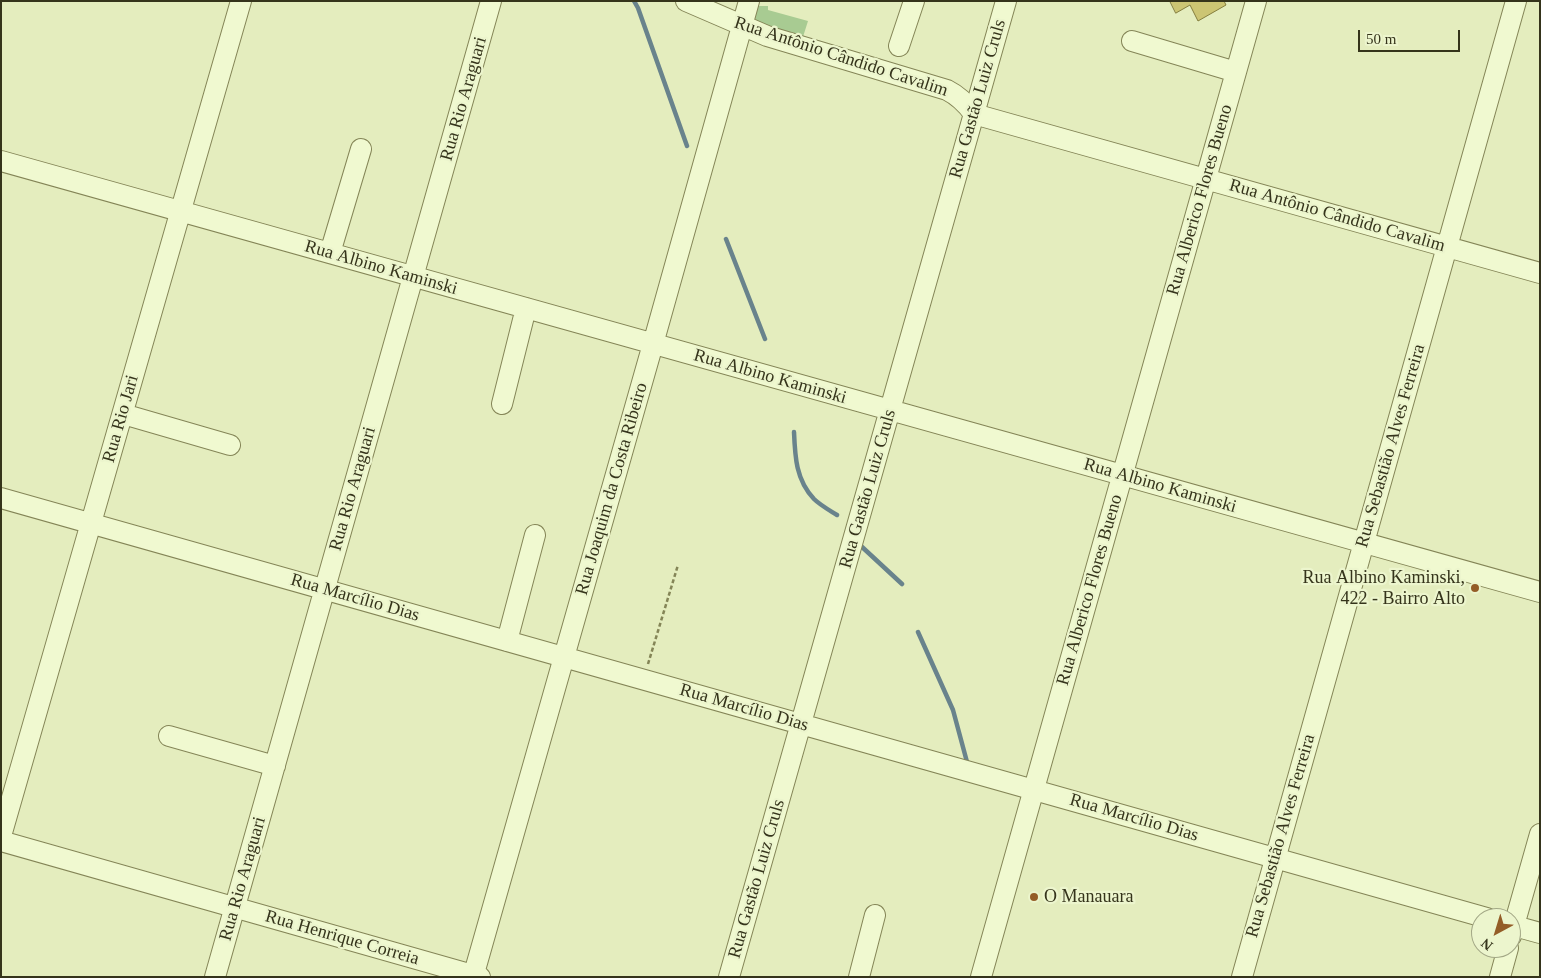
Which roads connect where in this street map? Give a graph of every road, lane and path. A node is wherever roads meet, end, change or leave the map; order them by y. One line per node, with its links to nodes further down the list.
1 (241, 1): 17 (street, Rua Rio Jari)
2 (491, 1): 21 (street, Rua Rio Araguari)
3 (686, 1): 9 (street, Rua Antônio Cândido Cavalim)
4 (748, 1): 9 (street, Rua Joaquim da Costa Ribeiro)
5 (914, 1): 11 (street)
6 (1006, 1): 13 (street, Rua Gastão Luiz Cruls)
7 (1256, 1): 12 (street, Rua Alberico Flores Bueno)
8 (1516, 1): 18 (street, Rua Sebastião Alves Ferreira)
9 (741, 26): 13 (street, Rua Antônio Cândido Cavalim); 23 (street, Rua Joaquim da Costa Ribeiro)
10 (1132, 41): 12 (street)
11 (899, 46)
12 (1236, 72): 16 (street, Rua Alberico Flores Bueno)
13 (974, 114): 16 (street, Rua Antônio Cândido Cavalim); 25 (street, Rua Gastão Luiz Cruls)
14 (361, 149): 19 (street)
15 (1, 161): 17 (street, Rua Albino Kaminski)
16 (1206, 179): 18 (street, Rua Antônio Cândido Cavalim); 28 (street, Rua Alberico Flores Bueno)
17 (181, 212): 19 (street, Rua Albino Kaminski); 26 (street, Rua Rio Jari)
18 (1447, 247): 20 (street, Rua Antônio Cândido Cavalim); 32 (street, Rua Sebastião Alves Ferreira)
19 (330, 253): 21 (street, Rua Albino Kaminski)
20 (1540, 273)
21 (414, 277): 22 (street, Rua Albino Kaminski); 34 (street, Rua Rio Araguari)
22 (526, 308): 23 (street, Rua Albino Kaminski); 24 (street)
23 (653, 344): 25 (street, Rua Albino Kaminski); 37 (street, Rua Joaquim da Costa Ribeiro)
24 (502, 404)
25 (890, 410): 28 (street, Rua Albino Kaminski); 39 (street, Rua Gastão Luiz Cruls)
26 (122, 414): 27 (street); 30 (street, Rua Rio Jari)
27 (230, 445)
28 (1122, 475): 32 (street, Rua Albino Kaminski); 42 (street, Rua Alberico Flores Bueno)
29 (1, 498): 30 (street, Rua Marcílio Dias)
30 (91, 523): 34 (street, Rua Marcílio Dias); 44 (street, Rua Rio Jari)
31 (534, 535): 36 (street)
32 (1364, 543): 35 (street, Rua Albino Kaminski); 46 (street, Rua Sebastião Alves Ferreira)
33 (678, 565): 38 (path)
34 (325, 590): 36 (street, Rua Marcílio Dias); 41 (street, Rua Rio Araguari)
35 (1540, 592)
36 (508, 641): 37 (street, Rua Marcílio Dias)
37 (564, 657): 38 (street, Rua Marcílio Dias); 54 (street, Rua Joaquim da Costa Ribeiro)
38 (644, 679): 39 (street, Rua Marcílio Dias)
39 (801, 724): 42 (street, Rua Marcílio Dias); 56 (street, Rua Gastão Luiz Cruls)
40 (169, 736): 41 (street)
41 (275, 766): 47 (street, Rua Rio Araguari)
42 (1034, 790): 46 (street, Rua Marcílio Dias); 58 (street, Rua Alberico Flores Bueno)
43 (1540, 834): 48 (street)
44 (1, 836)
45 (1, 841): 47 (street, Rua Henrique Correia)
46 (1275, 858): 49 (street, Rua Marcílio Dias); 59 (street, Rua Sebastião Alves Ferreira)
47 (235, 907): 54 (street, Rua Henrique Correia); 55 (street, Rua Rio Araguari)
48 (1518, 908)
49 (1471, 913)
50 (875, 915): 57 (street)
51 (1521, 930): 52 (street)
52 (1540, 933)
53 (1505, 958): 60 (street)
54 (476, 976)
55 (215, 977)
56 (729, 977)
57 (859, 977)
58 (981, 977)
59 (1242, 977)
60 (1500, 977)

